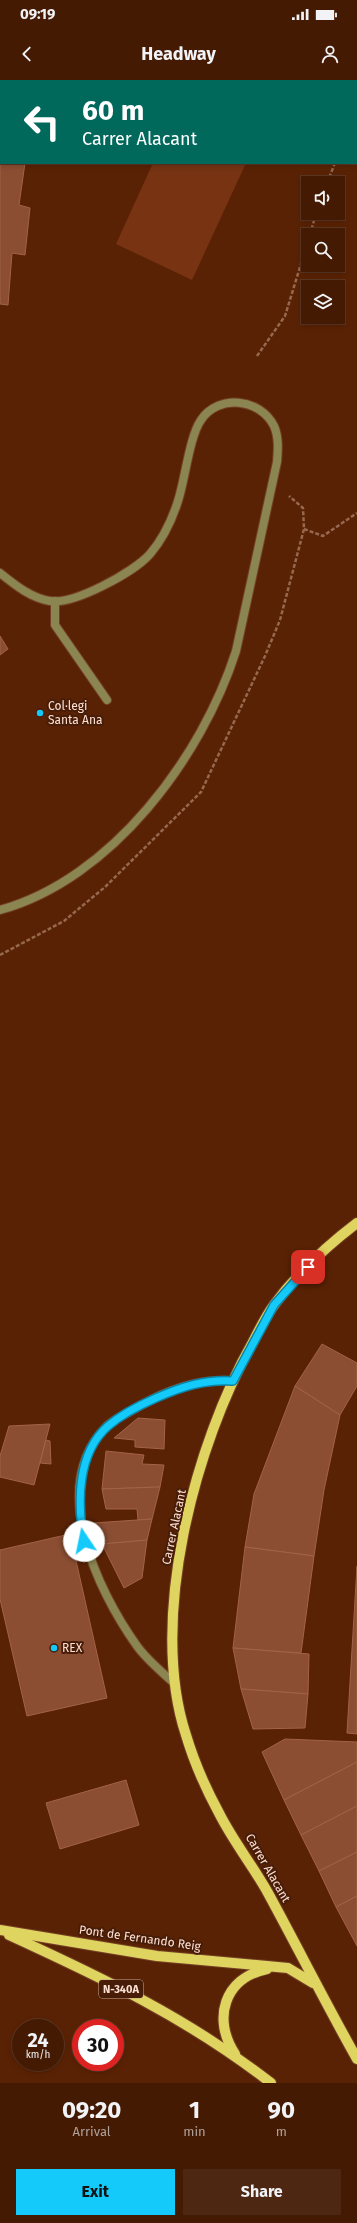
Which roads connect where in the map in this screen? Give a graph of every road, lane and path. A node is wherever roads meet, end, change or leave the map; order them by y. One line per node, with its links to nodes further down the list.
1 (335, 164): 2 (path)
2 (330, 176)
3 (301, 264): 4 (path)
4 (257, 356)
5 (357, 513): 6 (path)
6 (304, 529)
7 (0, 574): 8 (street)
8 (55, 601): 9 (street); 10 (street)
9 (107, 700)
10 (0, 910)
11 (357, 1222): 12 (main road, Carrer Alacant)
12 (233, 1381): 13 (main road, Carrer Alacant); 13 (street)
13 (175, 1684): 16 (main road, Carrer Alacant)
14 (0, 1931): 15 (main road, Pont de Fernando Reig); 17 (main road, Pont de Fernando Reig / N-340A)
15 (277, 1968): 16 (main road, Pont de Fernando Reig); 17 (main road, Pont de Fernando Reig)
16 (315, 1984): 18 (main road, Carrer Alacant)
17 (237, 2057): 19 (main road, Pont de Fernando Reig)
18 (357, 2058)
19 (271, 2083)

